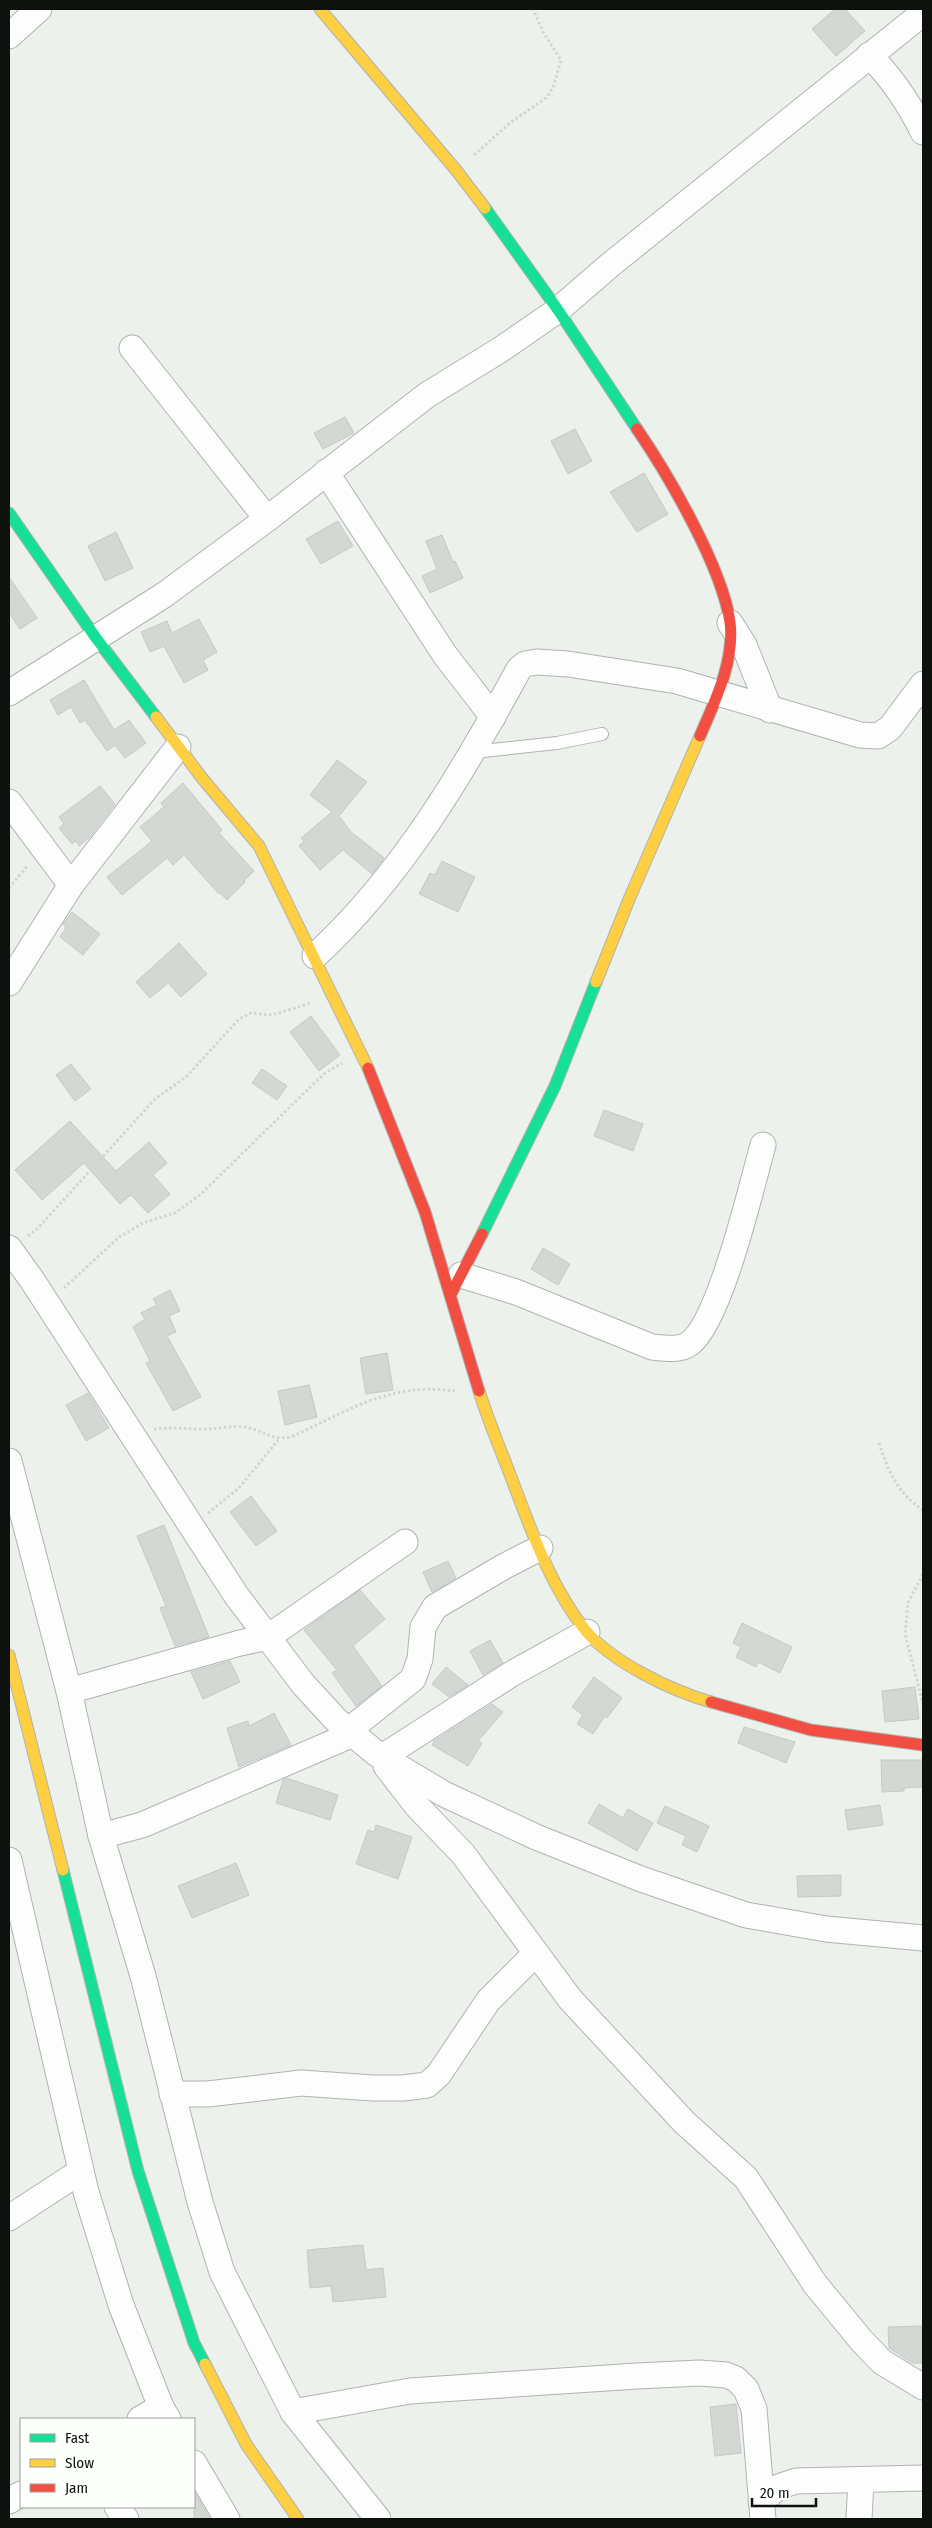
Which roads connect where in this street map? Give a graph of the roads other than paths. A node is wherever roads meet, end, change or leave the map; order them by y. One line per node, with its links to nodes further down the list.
1 (39, 9): 4 (street)
2 (320, 9): 7 (street)
3 (923, 13): 5 (street)
4 (9, 36)
5 (869, 55): 6 (street); 7 (street)
6 (923, 132)
7 (558, 310): 9 (street); 12 (street)
8 (132, 348): 11 (street)
9 (326, 472): 11 (street); 18 (street)
10 (9, 513): 13 (street)
11 (267, 518): 13 (street)
12 (730, 623): 15 (street); 17 (street)
13 (96, 638): 16 (street); 20 (street)
14 (923, 684): 17 (street)
15 (719, 692): 17 (street); 18 (street); 28 (street)
16 (9, 693)
17 (770, 710)
18 (493, 717): 21 (street)
19 (602, 734): 21 (lane)
20 (178, 746): 23 (street); 24 (street)
21 (474, 752): 24 (street)
22 (9, 802): 23 (street)
23 (71, 885): 25 (street)
24 (315, 956): 28 (street)
25 (9, 983)
26 (763, 1145): 28 (street)
27 (10, 1249): 33 (street)
28 (456, 1285): 31 (street)
29 (9, 1461): 35 (street)
30 (405, 1542): 33 (street)
31 (540, 1548): 32 (street); 36 (street)
32 (587, 1632): 37 (street); 38 (street)
33 (268, 1637): 35 (street); 36 (street)
34 (9, 1655): 58 (street)
35 (69, 1691): 39 (street)
36 (351, 1732): 38 (street); 39 (street)
37 (923, 1745)
38 (379, 1756): 41 (street); 42 (street)
39 (101, 1836): 43 (street)
40 (10, 1869): 44 (street)
41 (923, 1938)
42 (536, 1954): 43 (street); 46 (street)
43 (172, 2094): 47 (street)
44 (81, 2172): 45 (street); 48 (street)
45 (9, 2218)
46 (923, 2387)
47 (293, 2412): 49 (street); 59 (street)
48 (156, 2415)
49 (758, 2450): 53 (street); 55 (street)
50 (195, 2465): 57 (street)
51 (923, 2478): 52 (street)
52 (861, 2480): 53 (street); 60 (street)
53 (796, 2481): 55 (street)
54 (118, 2508): 56 (street)
55 (762, 2511)
56 (126, 2519)
57 (227, 2519)
58 (298, 2519)
59 (378, 2519)
60 (859, 2519)

